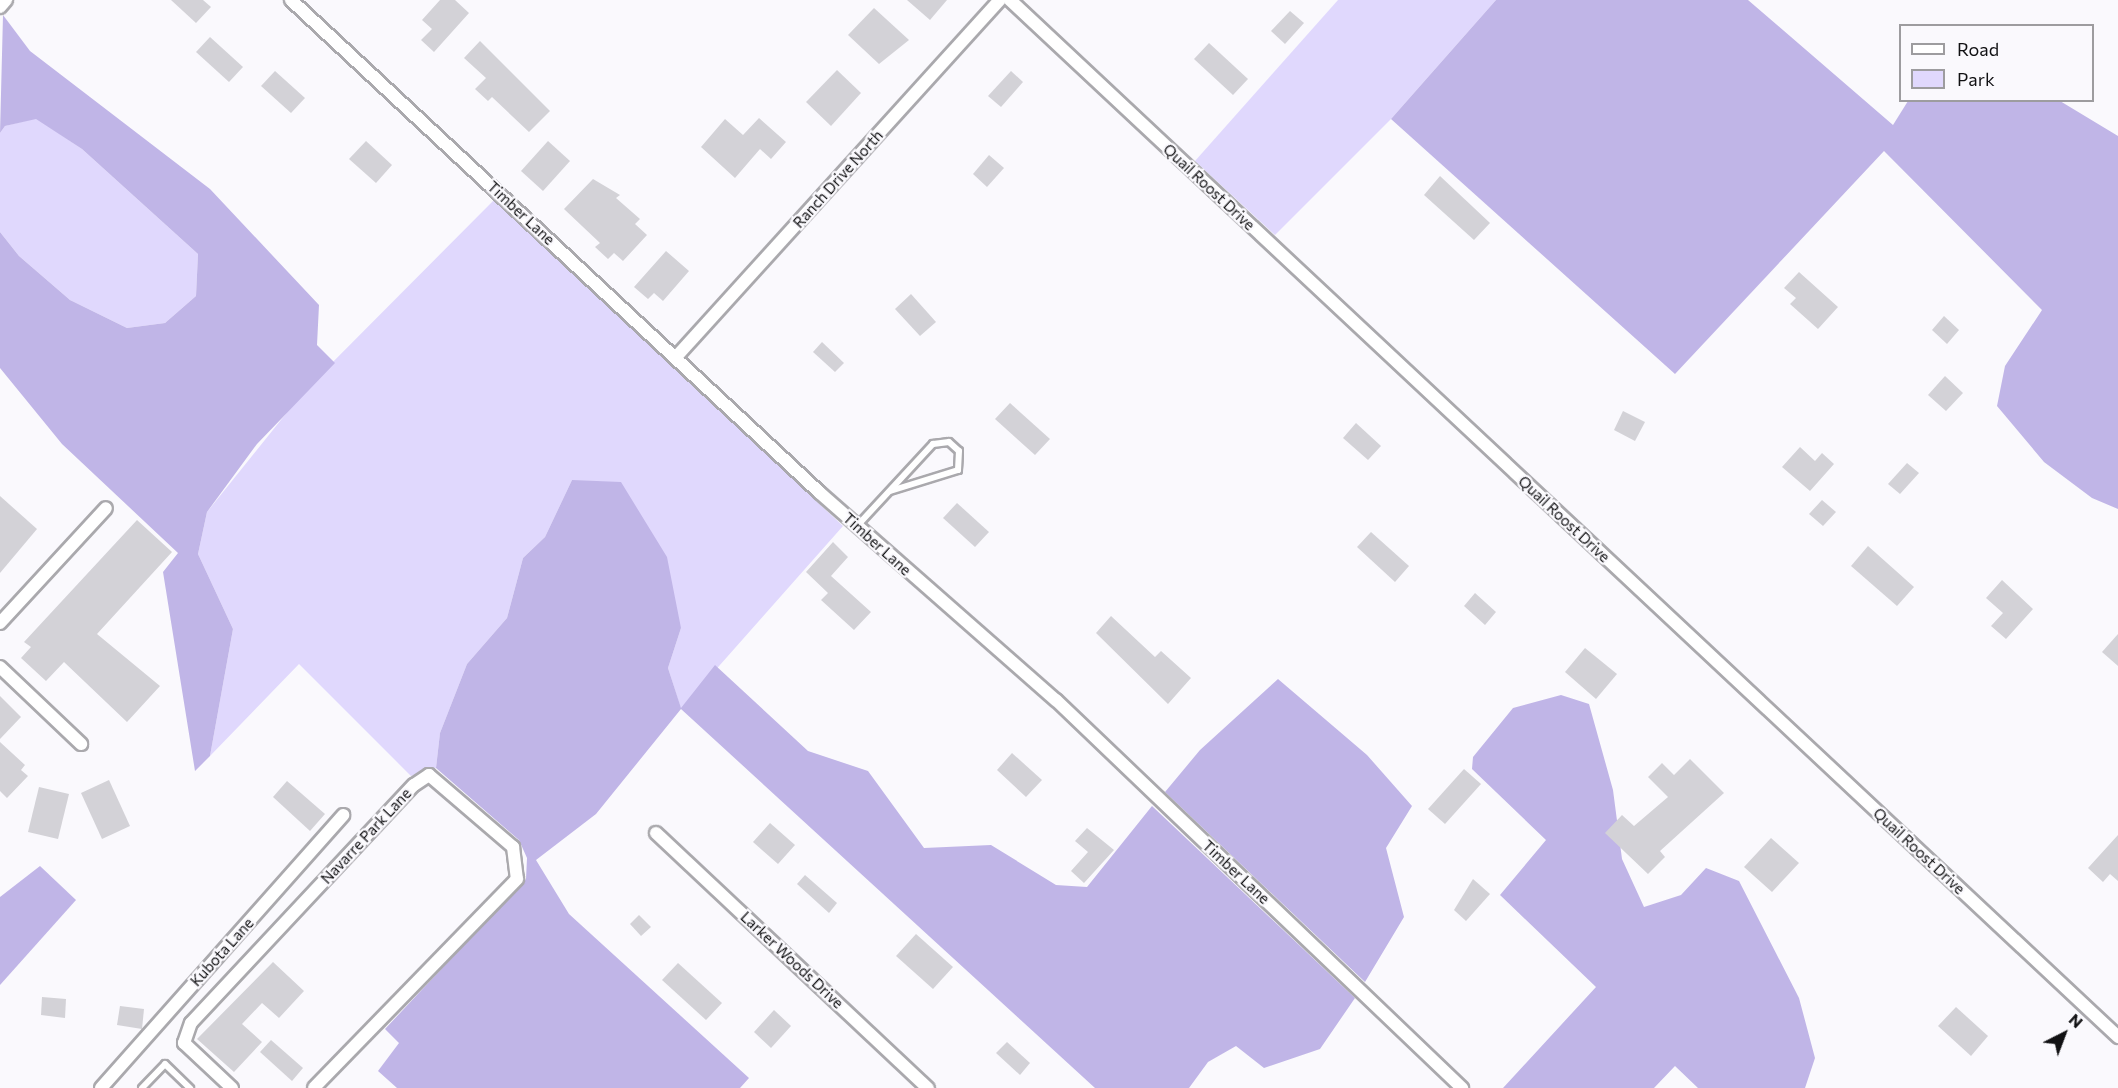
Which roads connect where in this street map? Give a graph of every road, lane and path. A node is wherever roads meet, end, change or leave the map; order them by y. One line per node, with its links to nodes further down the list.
1 (6, 0): 5 (street)
2 (291, 0): 6 (street, Timber Lane)
3 (1000, 0): 6 (street, Ranch Drive North)
4 (1010, 0): 15 (street, Quail Roost Drive)
5 (0, 7)
6 (676, 357): 9 (street, Timber Lane)
7 (890, 491): 7 (lane); 9 (lane)
8 (106, 508): 10 (street)
9 (857, 526): 22 (street, Timber Lane)
10 (0, 622)
11 (0, 667): 12 (street)
12 (81, 744)
13 (343, 815): 16 (street, Kubota Lane)
14 (656, 833): 21 (street, Larker Woods Drive)
15 (2118, 1037)
16 (101, 1088)
17 (142, 1088): 18 (lane)
18 (190, 1088)
19 (232, 1088): 20 (street, Navarre Park Lane)
20 (314, 1088)
21 (928, 1088)
22 (1462, 1088)

